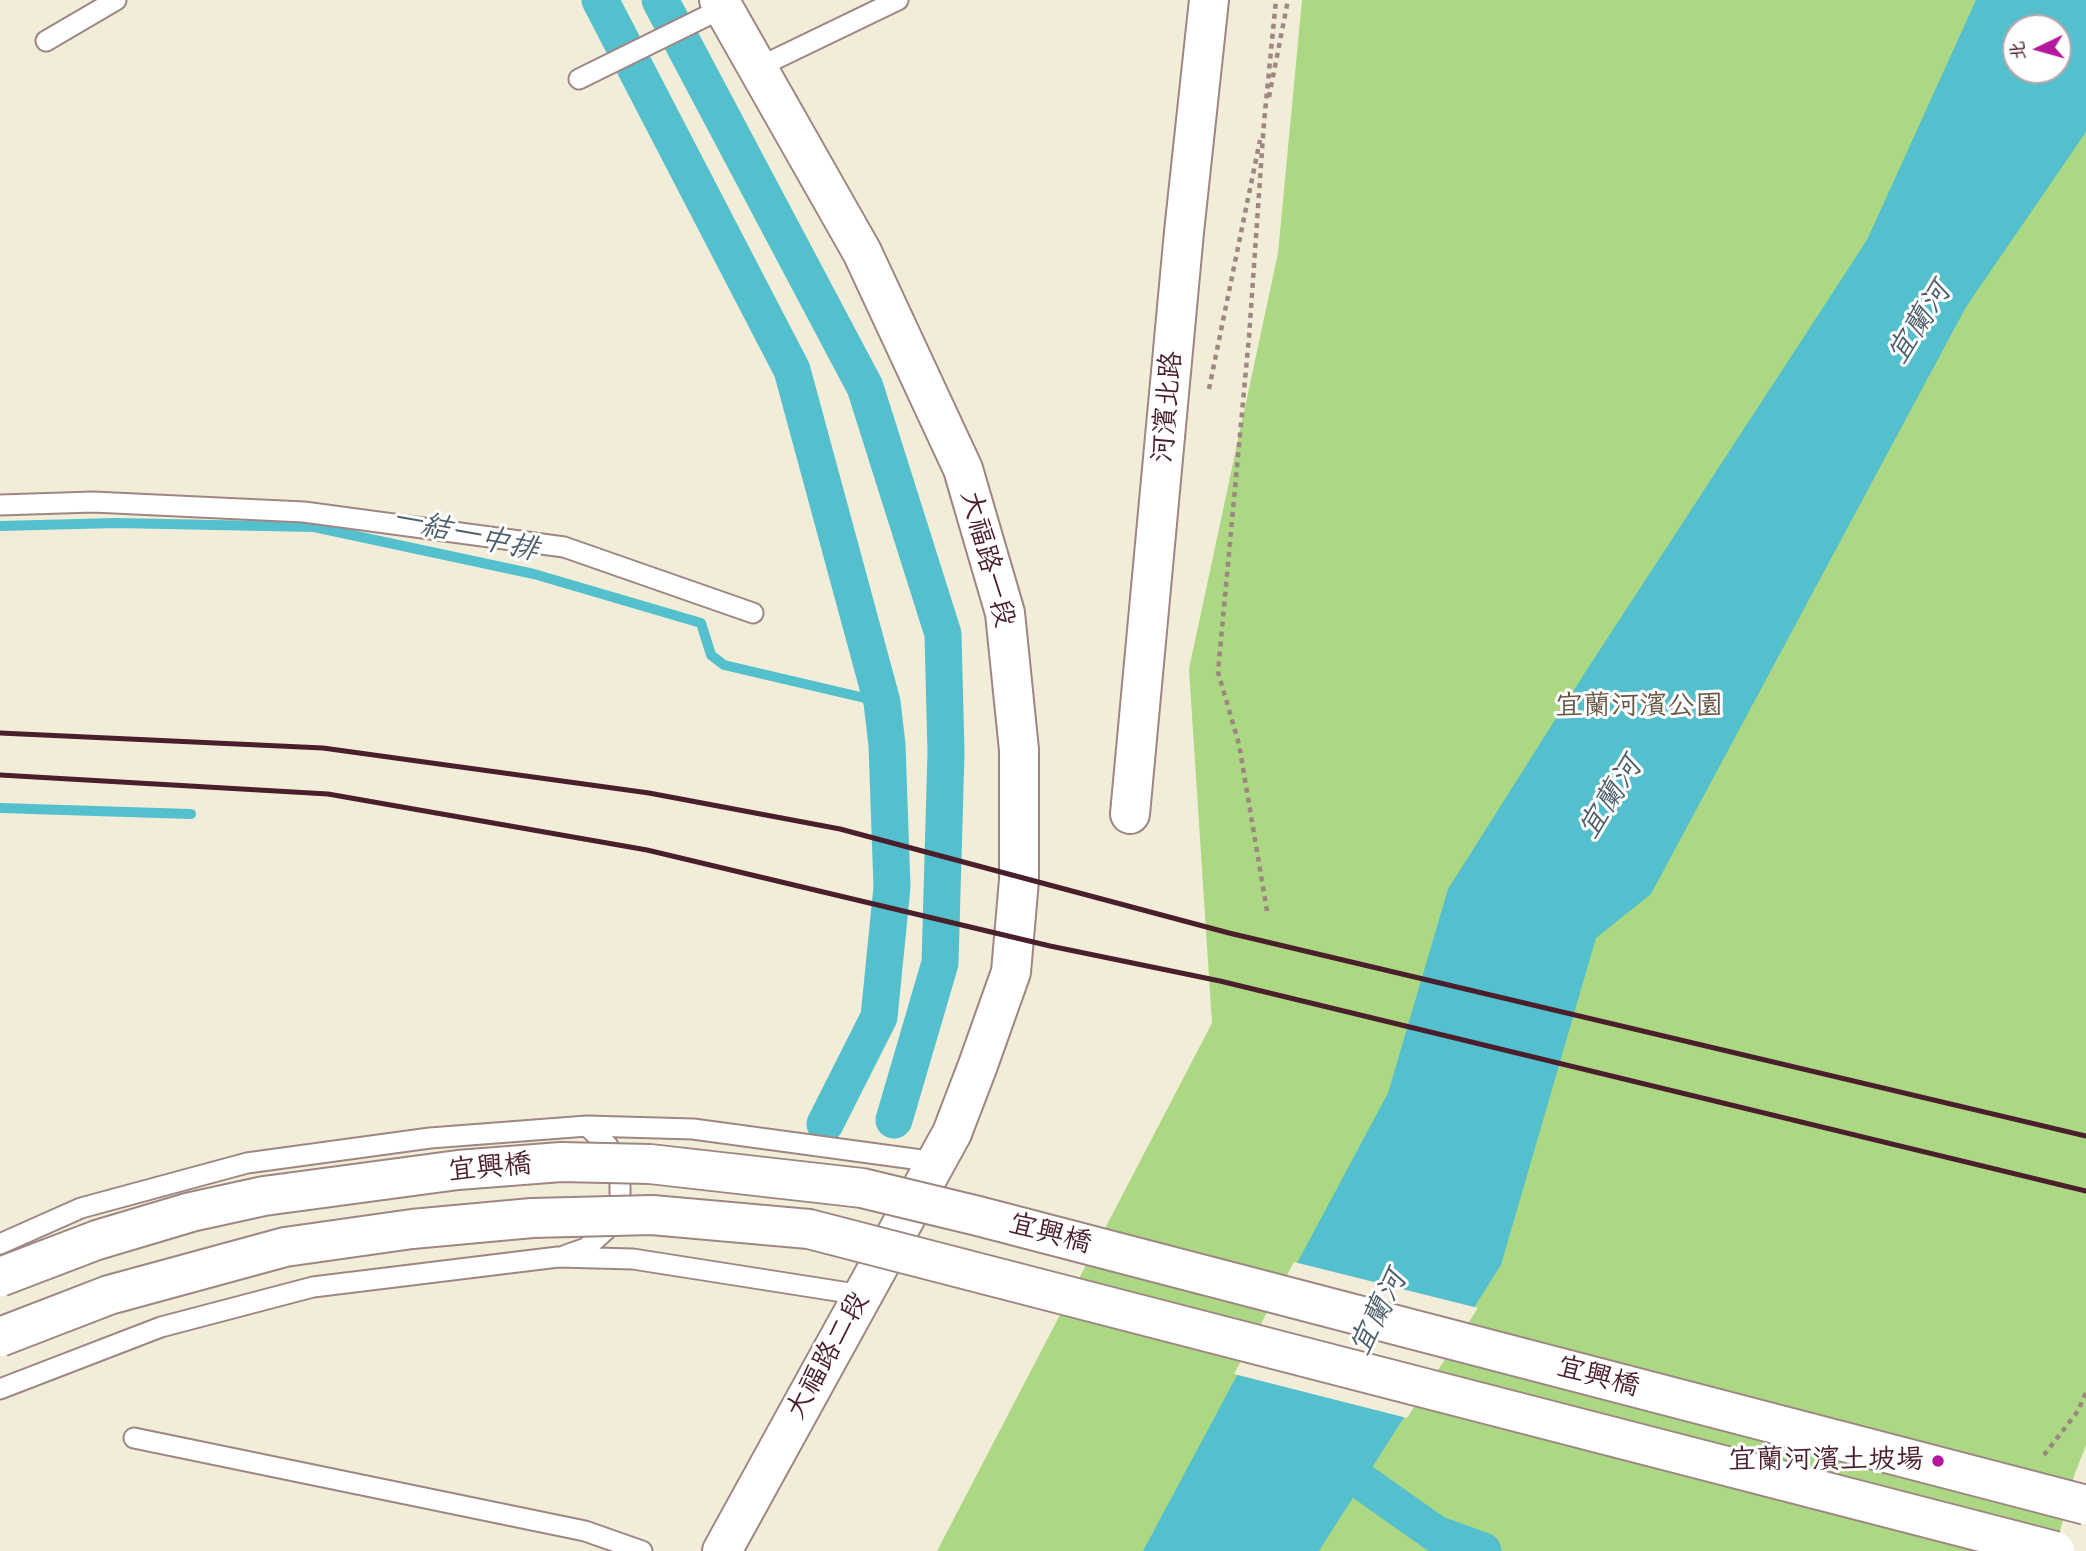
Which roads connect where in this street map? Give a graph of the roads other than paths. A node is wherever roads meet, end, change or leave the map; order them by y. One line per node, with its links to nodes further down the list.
1 (116, 0): 5 (lane)
2 (898, 0): 6 (lane)
3 (1209, 0): 10 (street, 河濱北路)
4 (721, 4): 6 (street, 大福路一段); 7 (lane)
5 (46, 41)
6 (757, 68): 12 (street, 大福路一段)
7 (579, 79)
8 (0, 505): 9 (lane)
9 (754, 613)
10 (1130, 814)
11 (587, 1126): 12 (lane); 13 (lane); 14 (lane)
12 (936, 1162): 16 (street, 大福路二段)
13 (0, 1244)
14 (558, 1257): 16 (lane); 18 (lane)
15 (0, 1277): 20 (street, 宜興橋, bridge)
16 (862, 1295): 22 (street, 大福路二段)
17 (0, 1336): 23 (street, 宜興橋, bridge)
18 (0, 1389)
19 (134, 1438): 21 (lane)
20 (2086, 1505)
21 (642, 1551)
22 (722, 1551)
23 (2055, 1551)

